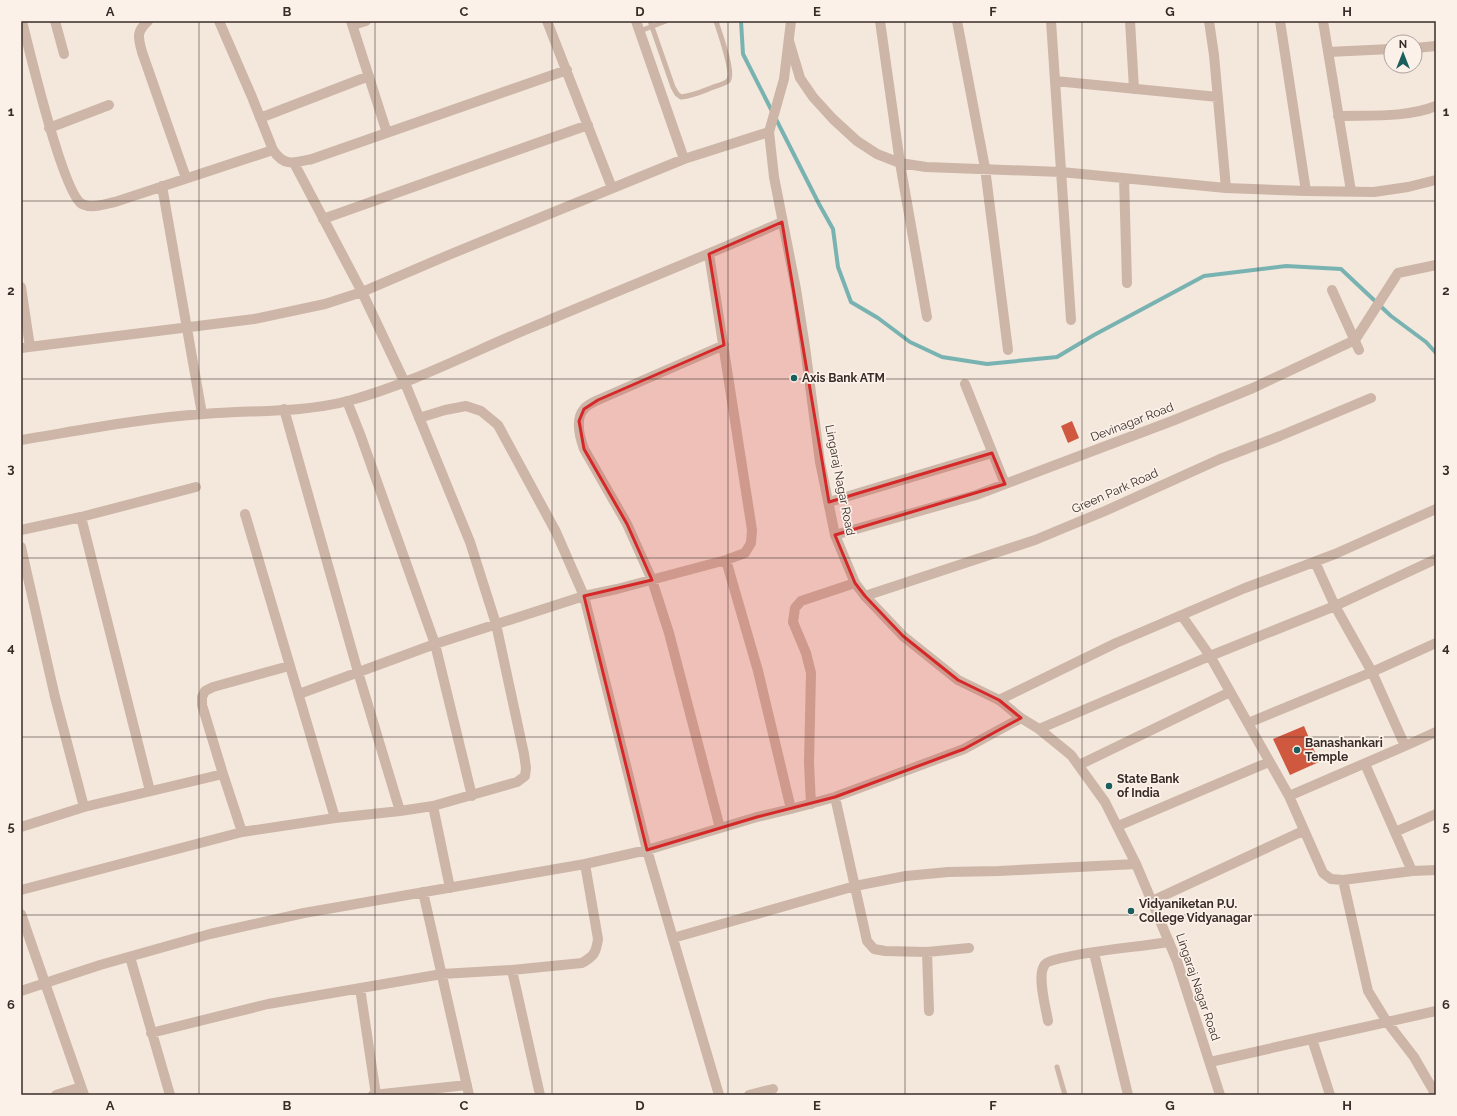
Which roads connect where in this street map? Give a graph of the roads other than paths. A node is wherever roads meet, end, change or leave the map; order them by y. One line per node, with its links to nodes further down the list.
1 (22, 21): 37 (street)
2 (55, 21): 26 (street)
3 (148, 21): 46 (street)
4 (220, 21): 35 (street)
5 (366, 21): 18 (street)
6 (547, 21): 27 (street)
7 (636, 21): 20 (street)
8 (666, 21): 19 (lane)
9 (716, 21): 19 (lane)
10 (791, 21): 21 (street, Lingaraj Nagar Road)
11 (880, 21): 43 (street)
12 (957, 21): 44 (street)
13 (1051, 21): 29 (street)
14 (1130, 21): 30 (street)
15 (1209, 21): 31 (street)
16 (1280, 21): 52 (street)
17 (1323, 21): 25 (street)
18 (352, 23): 28 (street)
19 (651, 24): 20 (lane)
20 (640, 31): 41 (street)
21 (789, 41): 38 (street, Lingaraj Nagar Road); 43 (street)
22 (1436, 46): 23 (street)
23 (1423, 47)
24 (1383, 49): 25 (street)
25 (1328, 52): 34 (street)
26 (64, 54)
27 (566, 70): 36 (street); 39 (street)
28 (369, 76): 35 (street); 39 (street)
29 (1055, 81): 30 (street); 45 (street)
30 (1134, 89): 31 (street)
31 (1218, 97): 51 (street)
32 (109, 105): 37 (street)
33 (1436, 106): 34 (street)
34 (1338, 116): 53 (street)
35 (260, 118): 40 (street)
36 (588, 125): 50 (street); 54 (street)
37 (50, 128): 49 (street)
38 (769, 132): 41 (street); 55 (street, Lingaraj Nagar Road)
39 (387, 133): 42 (street)
40 (273, 150): 42 (street); 46 (street)
41 (684, 159): 50 (street)
42 (294, 163): 54 (street)
43 (900, 163): 44 (street); 62 (street)
44 (986, 168): 45 (street); 68 (street)
45 (1060, 172): 47 (street); 63 (street)
46 (186, 178): 49 (street)
47 (1124, 178): 51 (street); 58 (street)
48 (1436, 180): 53 (street)
49 (162, 186): 64 (street)
50 (612, 188): 61 (street)
51 (1226, 188): 52 (street)
52 (1306, 191): 53 (street)
53 (1351, 191)
54 (324, 219): 61 (street)
55 (782, 222): 56 (street); 81 (street, Lingaraj Nagar Road)
56 (709, 254): 66 (street); 70 (street)
57 (1436, 264): 65 (street)
58 (1127, 282)
59 (21, 287): 67 (street)
60 (1332, 290): 65 (street)
61 (362, 292): 64 (street); 70 (street)
62 (927, 317)
63 (1071, 320)
64 (186, 328): 67 (street); 75 (street)
65 (1355, 340): 69 (street); 79 (street, Devinagar Road)
66 (724, 345): 89 (street); 91 (street)
67 (25, 348)
68 (1008, 350)
69 (1359, 350)
70 (405, 383): 73 (street); 76 (street)
71 (965, 384): 78 (street)
72 (1370, 398): 94 (street, Green Park Road)
73 (347, 401): 74 (street); 99 (street)
74 (284, 409): 75 (street); 102 (street)
75 (202, 414): 77 (street)
76 (419, 418): 93 (street); 97 (street)
77 (21, 440)
78 (992, 453): 79 (street); 81 (street)
79 (1005, 484): 86 (street, Devinagar Road)
80 (196, 487): 84 (street)
81 (828, 502): 86 (street, Lingaraj Nagar Road)
82 (1436, 509): 90 (street)
83 (245, 514): 101 (street)
84 (81, 516): 85 (street); 116 (street)
85 (21, 530)
86 (835, 534): 92 (street, Lingaraj Nagar Road)
87 (21, 548): 122 (street)
88 (1436, 559): 95 (street)
89 (726, 560): 91 (street); 123 (street)
90 (1315, 562): 95 (street); 96 (street)
91 (652, 580): 93 (street); 129 (street)
92 (855, 582): 94 (street, Lingaraj Nagar Road); 120 (street)
93 (584, 596): 97 (street); 133 (street)
94 (865, 596): 106 (street, Lingaraj Nagar Road)
95 (1335, 606): 100 (street); 103 (street)
96 (1182, 616): 100 (street); 106 (street)
97 (496, 624): 99 (street); 117 (street)
98 (1436, 643): 103 (street)
99 (435, 644): 102 (street); 117 (street)
100 (1210, 656): 104 (street); 109 (street)
101 (289, 666): 105 (street); 115 (street)
102 (358, 672): 105 (street); 124 (street)
103 (1372, 672): 108 (street); 111 (street)
104 (1230, 692): 108 (street); 114 (street)
105 (298, 694): 126 (street)
106 (999, 700): 107 (street, Lingaraj Nagar Road)
107 (1021, 718): 109 (street, Lingaraj Nagar Road); 119 (street)
108 (1248, 723): 112 (street)
109 (1039, 729): 114 (street, Lingaraj Nagar Road)
110 (1436, 732): 111 (street)
111 (1405, 746): 113 (street)
112 (1269, 762): 118 (street); 128 (street)
113 (1365, 764): 118 (street); 132 (street)
114 (1079, 765): 128 (street, Lingaraj Nagar Road)
115 (223, 774): 116 (street); 131 (street)
116 (150, 792): 122 (street)
117 (472, 796): 121 (street)
118 (1289, 796): 130 (street)
119 (835, 797): 120 (street); 139 (street)
120 (811, 804): 123 (street)
121 (433, 806): 124 (street); 140 (street)
122 (84, 807): 127 (street)
123 (792, 809): 129 (street)
124 (400, 811): 126 (street)
125 (1436, 814): 132 (street)
126 (335, 818): 131 (street)
127 (21, 826)
128 (1118, 826): 135 (street, Lingaraj Nagar Road)
129 (720, 828): 133 (street)
130 (1303, 831): 138 (street); 143 (street)
131 (242, 832): 141 (street)
132 (1395, 832): 137 (street)
133 (647, 850): 134 (street); 145 (street)
134 (585, 864): 140 (street); 151 (street)
135 (1136, 864): 139 (street); 143 (street, Lingaraj Nagar Road)
136 (1436, 870): 137 (street)
137 (1412, 871): 138 (street)
138 (1343, 880): 159 (street)
139 (855, 886): 145 (street); 148 (street)
140 (450, 888): 142 (street)
141 (21, 890)
142 (423, 892): 150 (street); 152 (street)
143 (1152, 901): 146 (street, Lingaraj Nagar Road)
144 (21, 914): 153 (street)
145 (673, 938): 172 (street)
146 (1170, 942): 149 (street); 162 (street, Lingaraj Nagar Road)
147 (970, 948): 148 (street)
148 (927, 952): 156 (street)
149 (1094, 953): 158 (street); 175 (street)
150 (130, 957): 153 (street); 160 (street)
151 (512, 970): 152 (street); 171 (street)
152 (442, 974): 154 (street); 165 (street)
153 (46, 982): 155 (street); 166 (street)
154 (360, 988): 160 (street); 170 (street)
155 (21, 991)
156 (929, 1011)
157 (1436, 1011): 159 (street)
158 (1048, 1021)
159 (1387, 1022): 161 (street); 178 (street)
160 (151, 1033): 168 (street)
161 (1312, 1039): 162 (street); 177 (street)
162 (1210, 1062): 176 (street, Lingaraj Nagar Road)
163 (1057, 1067): 174 (lane)
164 (773, 1089): 173 (street)
165 (468, 1090): 170 (street)
166 (82, 1091): 167 (street)
167 (56, 1095)
168 (170, 1095)
169 (373, 1095): 170 (street)
170 (376, 1095)
171 (540, 1095)
172 (719, 1095)
173 (749, 1095)
174 (1065, 1095)
175 (1128, 1095)
176 (1220, 1095)
177 (1330, 1095)
178 (1436, 1095)

